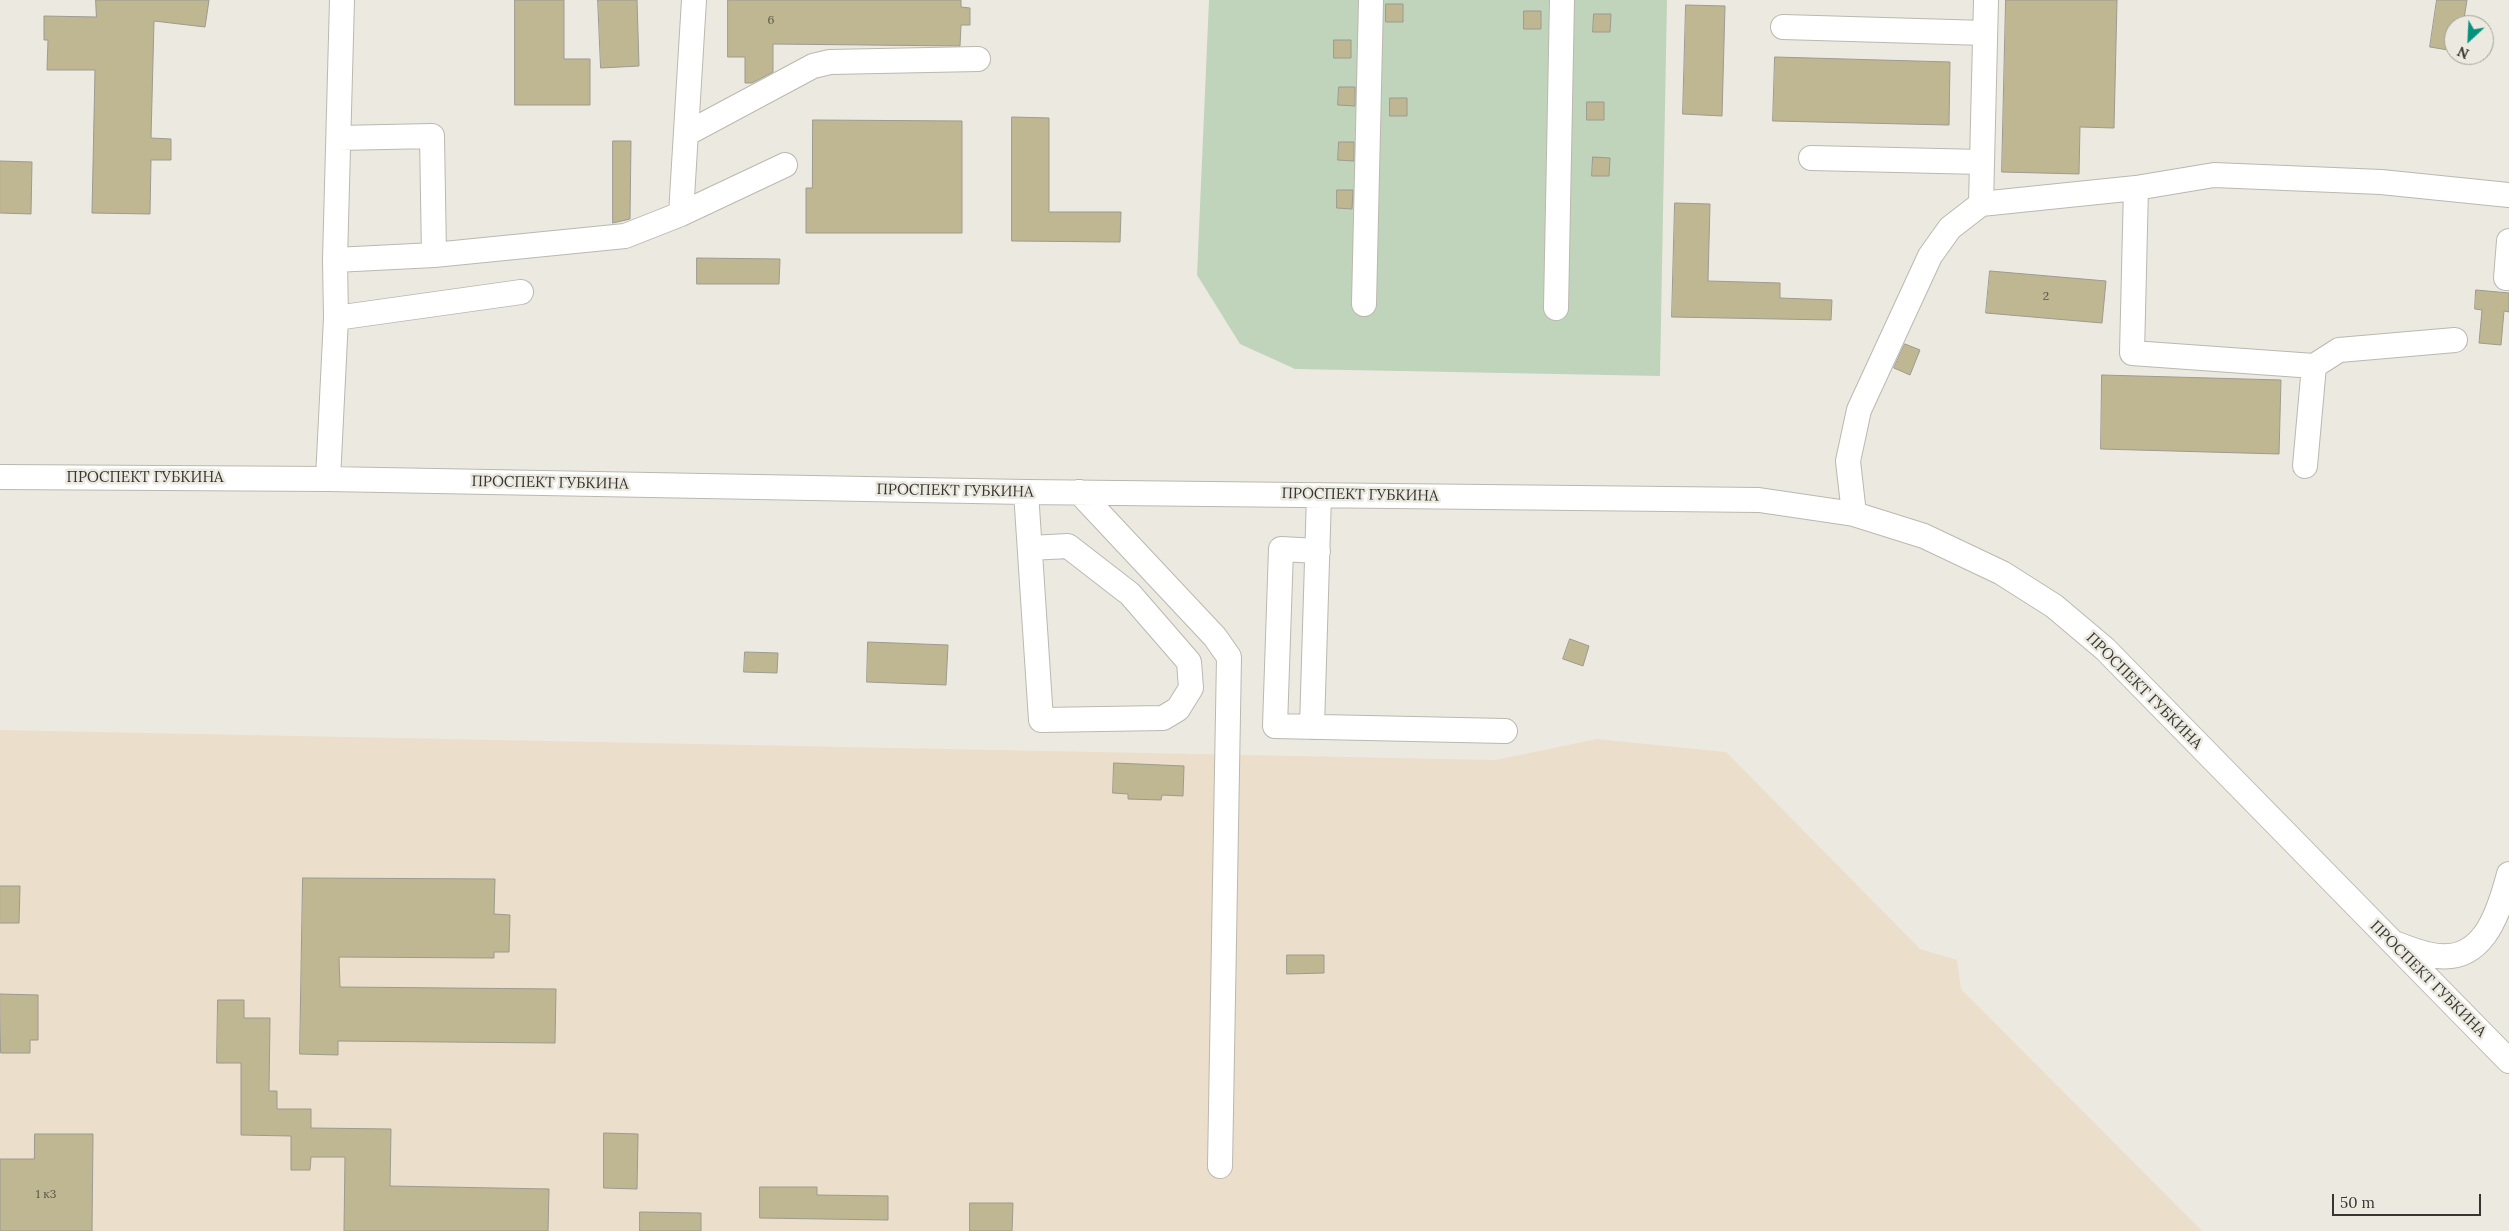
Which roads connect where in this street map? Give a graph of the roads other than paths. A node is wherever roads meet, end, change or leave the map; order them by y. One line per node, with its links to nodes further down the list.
1 (342, 0): 10 (street)
2 (694, 0): 9 (street)
3 (1371, 0): 23 (street)
4 (1562, 0): 24 (street)
5 (1986, 0): 7 (street)
6 (1783, 28): 7 (street)
7 (1985, 33): 12 (street)
8 (978, 59): 9 (street)
9 (686, 134): 17 (street)
10 (339, 138): 19 (street); 20 (street)
11 (1811, 158): 12 (street)
12 (1982, 162): 16 (street)
13 (785, 165): 17 (street)
14 (2136, 188): 15 (street); 16 (street); 27 (street)
15 (2509, 195)
16 (1981, 204): 34 (street)
17 (681, 214): 19 (street)
18 (2509, 241): 21 (street)
19 (434, 255): 20 (street)
20 (335, 260): 25 (street)
21 (2506, 278)
22 (520, 292): 25 (street)
23 (1364, 304)
24 (1556, 308)
25 (336, 318): 30 (street)
26 (2455, 340): 27 (street)
27 (2314, 366): 28 (street)
28 (2306, 466)
29 (0, 477): 30 (street, ПРОСПЕКТ ГУБКИНА)
30 (328, 479): 31 (street, ПРОСПЕКТ ГУБКИНА)
31 (1026, 492): 32 (street, ПРОСПЕКТ ГУБКИНА); 35 (street)
32 (1079, 492): 33 (street, ПРОСПЕКТ ГУБКИНА); 42 (street)
33 (1320, 495): 34 (street, ПРОСПЕКТ ГУБКИНА); 36 (street)
34 (1854, 514): 40 (street, ПРОСПЕКТ ГУБКИНА)
35 (1030, 548): 35 (street)
36 (1318, 550): 37 (street); 37 (street)
37 (1312, 727): 38 (street)
38 (1505, 731)
39 (2509, 874): 40 (street)
40 (2393, 943): 41 (street, ПРОСПЕКТ ГУБКИНА)
41 (2509, 1061)
42 (1220, 1166)

